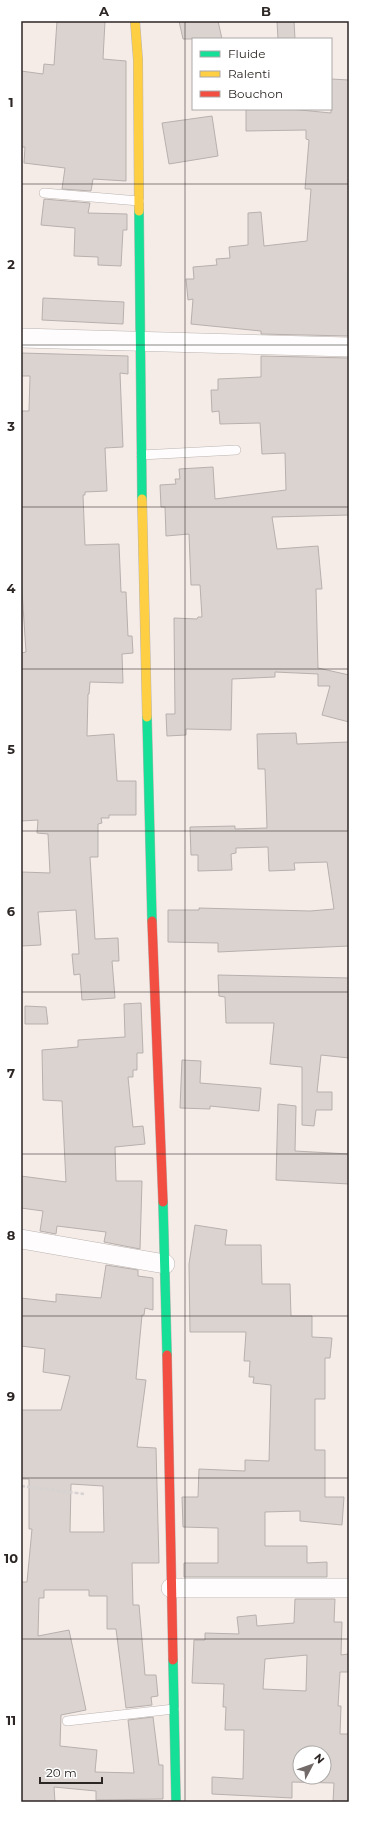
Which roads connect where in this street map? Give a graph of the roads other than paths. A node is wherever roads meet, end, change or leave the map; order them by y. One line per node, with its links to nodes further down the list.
1 (135, 21): 3 (street)
2 (44, 193): 3 (lane)
3 (140, 201): 5 (street)
4 (21, 338): 5 (street)
5 (140, 342): 6 (street); 8 (street)
6 (349, 347)
7 (236, 450): 8 (lane)
8 (140, 455): 10 (street)
9 (21, 1239): 10 (street)
10 (165, 1264): 11 (street)
11 (171, 1588): 12 (street); 13 (street)
12 (349, 1588)
13 (174, 1709): 14 (lane); 15 (street)
14 (67, 1720)
15 (176, 1802)

